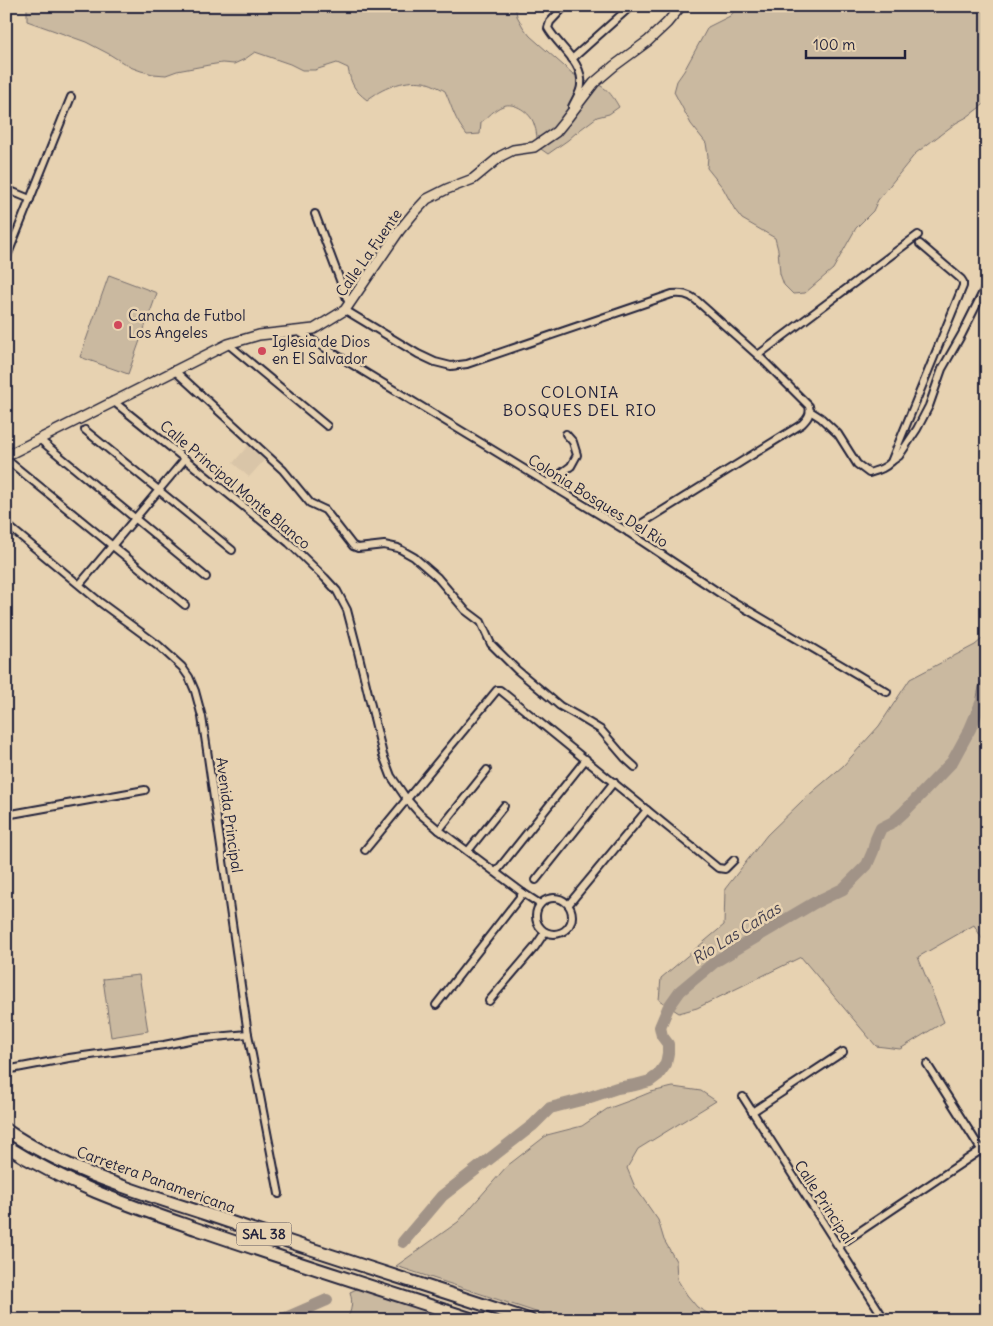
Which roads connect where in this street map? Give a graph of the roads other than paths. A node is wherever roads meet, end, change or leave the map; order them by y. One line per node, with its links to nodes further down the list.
1 (565, 6): 4 (street)
2 (631, 6): 4 (street)
3 (681, 6): 6 (street, Calle La Fuente)
4 (572, 59): 6 (street)
5 (71, 97): 8 (street)
6 (565, 121): 14 (street, Calle La Fuente)
7 (6, 189): 8 (street)
8 (30, 199): 12 (street)
9 (315, 214): 14 (street)
10 (918, 235): 17 (street)
11 (920, 244): 27 (street)
12 (6, 259)
13 (987, 284): 27 (street)
14 (347, 307): 15 (street, Calle La Fuente); 17 (street)
15 (296, 331): 16 (street, Calle La Fuente); 28 (street, Colonia Bosques Del Rio)
16 (228, 344): 18 (street, Calle La Fuente); 21 (street)
17 (758, 355): 20 (street)
18 (174, 370): 19 (street, Calle La Fuente); 40 (street)
19 (113, 401): 24 (street, Calle La Fuente); 26 (street, Calle Principal Monte Blanco)
20 (810, 411): 27 (street); 32 (street)
21 (327, 426)
22 (85, 430): 29 (street)
23 (566, 434): 28 (street)
24 (39, 439): 25 (street, Calle La Fuente); 30 (street)
25 (6, 457): 33 (street)
26 (185, 459): 29 (street); 44 (street, Calle Principal Monte Blanco)
27 (891, 462)
28 (548, 483): 32 (street, Colonia Bosques Del Rio)
29 (159, 490): 30 (street); 34 (street)
30 (135, 519): 33 (street); 35 (street)
31 (6, 524): 36 (street, Avenida Principal)
32 (628, 532): 38 (street, Colonia Bosques Del Rio)
33 (112, 546): 36 (street); 37 (street)
34 (232, 550)
35 (206, 577)
36 (80, 584): 60 (street, Avenida Principal)
37 (185, 605)
38 (886, 692)
39 (586, 759): 42 (street); 44 (street); 52 (street)
40 (636, 767)
41 (487, 770): 48 (street)
42 (614, 782): 46 (street); 53 (street)
43 (145, 790): 47 (street)
44 (406, 798): 48 (street, Calle Principal Monte Blanco); 49 (street)
45 (504, 806): 50 (street)
46 (647, 810): 51 (street); 56 (street)
47 (6, 815)
48 (439, 830): 50 (street, Calle Principal Monte Blanco)
49 (365, 850)
50 (468, 851): 52 (street, Calle Principal Monte Blanco)
51 (734, 860)
52 (496, 872): 54 (street, Calle Principal Monte Blanco)
53 (536, 880)
54 (523, 893): 55 (street, Calle Principal Monte Blanco); 59 (street)
55 (540, 904): 56 (street); 57 (street)
56 (569, 904): 57 (street)
57 (545, 932): 58 (street)
58 (489, 1001)
59 (436, 1005)
60 (248, 1034): 63 (street); 70 (street, Avenida Principal)
61 (843, 1052): 65 (street)
62 (927, 1064): 68 (street)
63 (6, 1070)
64 (742, 1097): 65 (street, Calle Principal)
65 (752, 1112): 72 (street, Calle Principal)
66 (6, 1130): 71 (highway, Carretera Panamericana / SAL 38)
67 (6, 1146): 74 (highway, Carretera Panamericana / SAL 38)
68 (984, 1147): 69 (street); 72 (street)
69 (987, 1159)
70 (279, 1194)
71 (270, 1236): 73 (highway, Carretera Panamericana / SAL 38); 74 (highway)
72 (838, 1246): 78 (street, Calle Principal)
73 (307, 1248): 75 (highway); 77 (highway, Carretera Panamericana / SAL 38)
74 (264, 1252): 75 (highway, Carretera Panamericana / SAL 38)
75 (303, 1265): 76 (highway, Carretera Panamericana / SAL 38)
76 (475, 1320)
77 (530, 1320)
78 (885, 1320)

